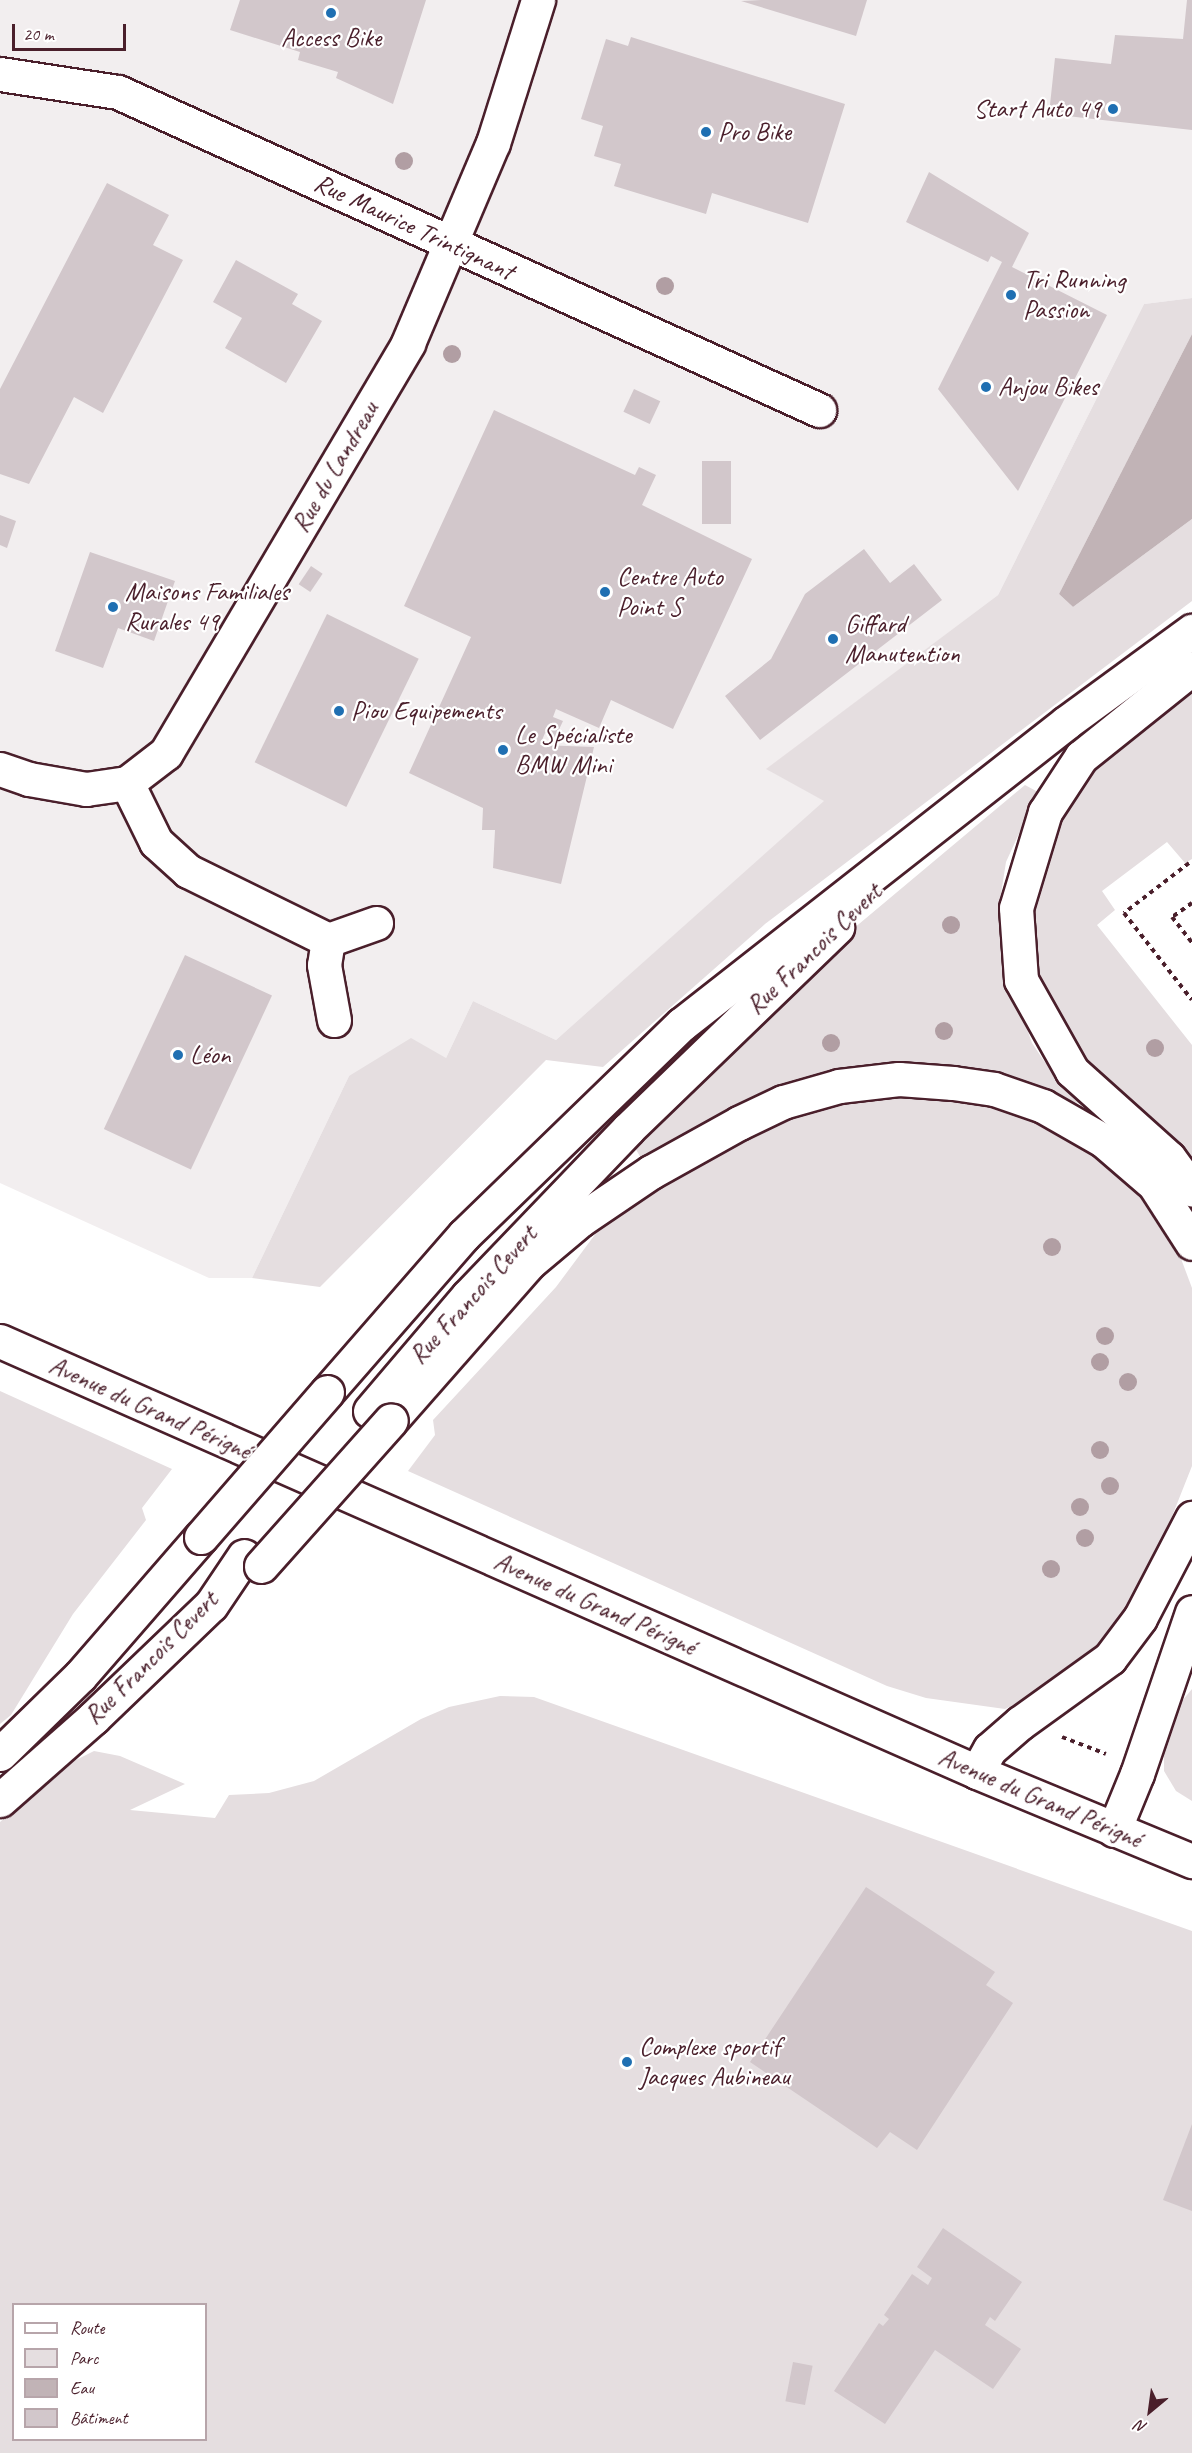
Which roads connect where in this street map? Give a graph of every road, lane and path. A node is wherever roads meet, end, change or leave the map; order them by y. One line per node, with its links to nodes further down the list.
1 (538, 0): 3 (street, Rue du Landreau)
2 (0, 74): 3 (street, Rue Maurice Trintignant)
3 (452, 244): 4 (street, Rue Maurice Trintignant); 8 (street, Rue du Landreau)
4 (819, 410)
5 (1192, 630): 9 (street, Rue Francois Cevert)
6 (1192, 668): 17 (street)
7 (0, 769): 8 (street, Rue du Landreau)
8 (127, 783): 13 (street)
9 (963, 804): 20 (street, Rue Francois Cevert); 24 (street, Rue Francois Cevert, bridge)
10 (1189, 863): 15 (path)
11 (1192, 903): 14 (path)
12 (376, 923): 13 (street)
13 (328, 939): 16 (street)
14 (1192, 943)
15 (1192, 1000)
16 (334, 1020)
17 (1192, 1190)
18 (1192, 1243): 20 (street)
19 (0, 1341): 26 (street, Avenue du Grand Périgné)
20 (381, 1415): 27 (street, Rue Francois Cevert, bridge)
21 (1192, 1518): 26 (street)
22 (1192, 1614): 28 (street)
23 (1052, 1733): 25 (path)
24 (0, 1754)
25 (1112, 1756)
26 (977, 1772): 28 (street, Avenue du Grand Périgné)
27 (0, 1800)
28 (1114, 1830): 29 (street, Avenue du Grand Périgné)
29 (1192, 1861)

